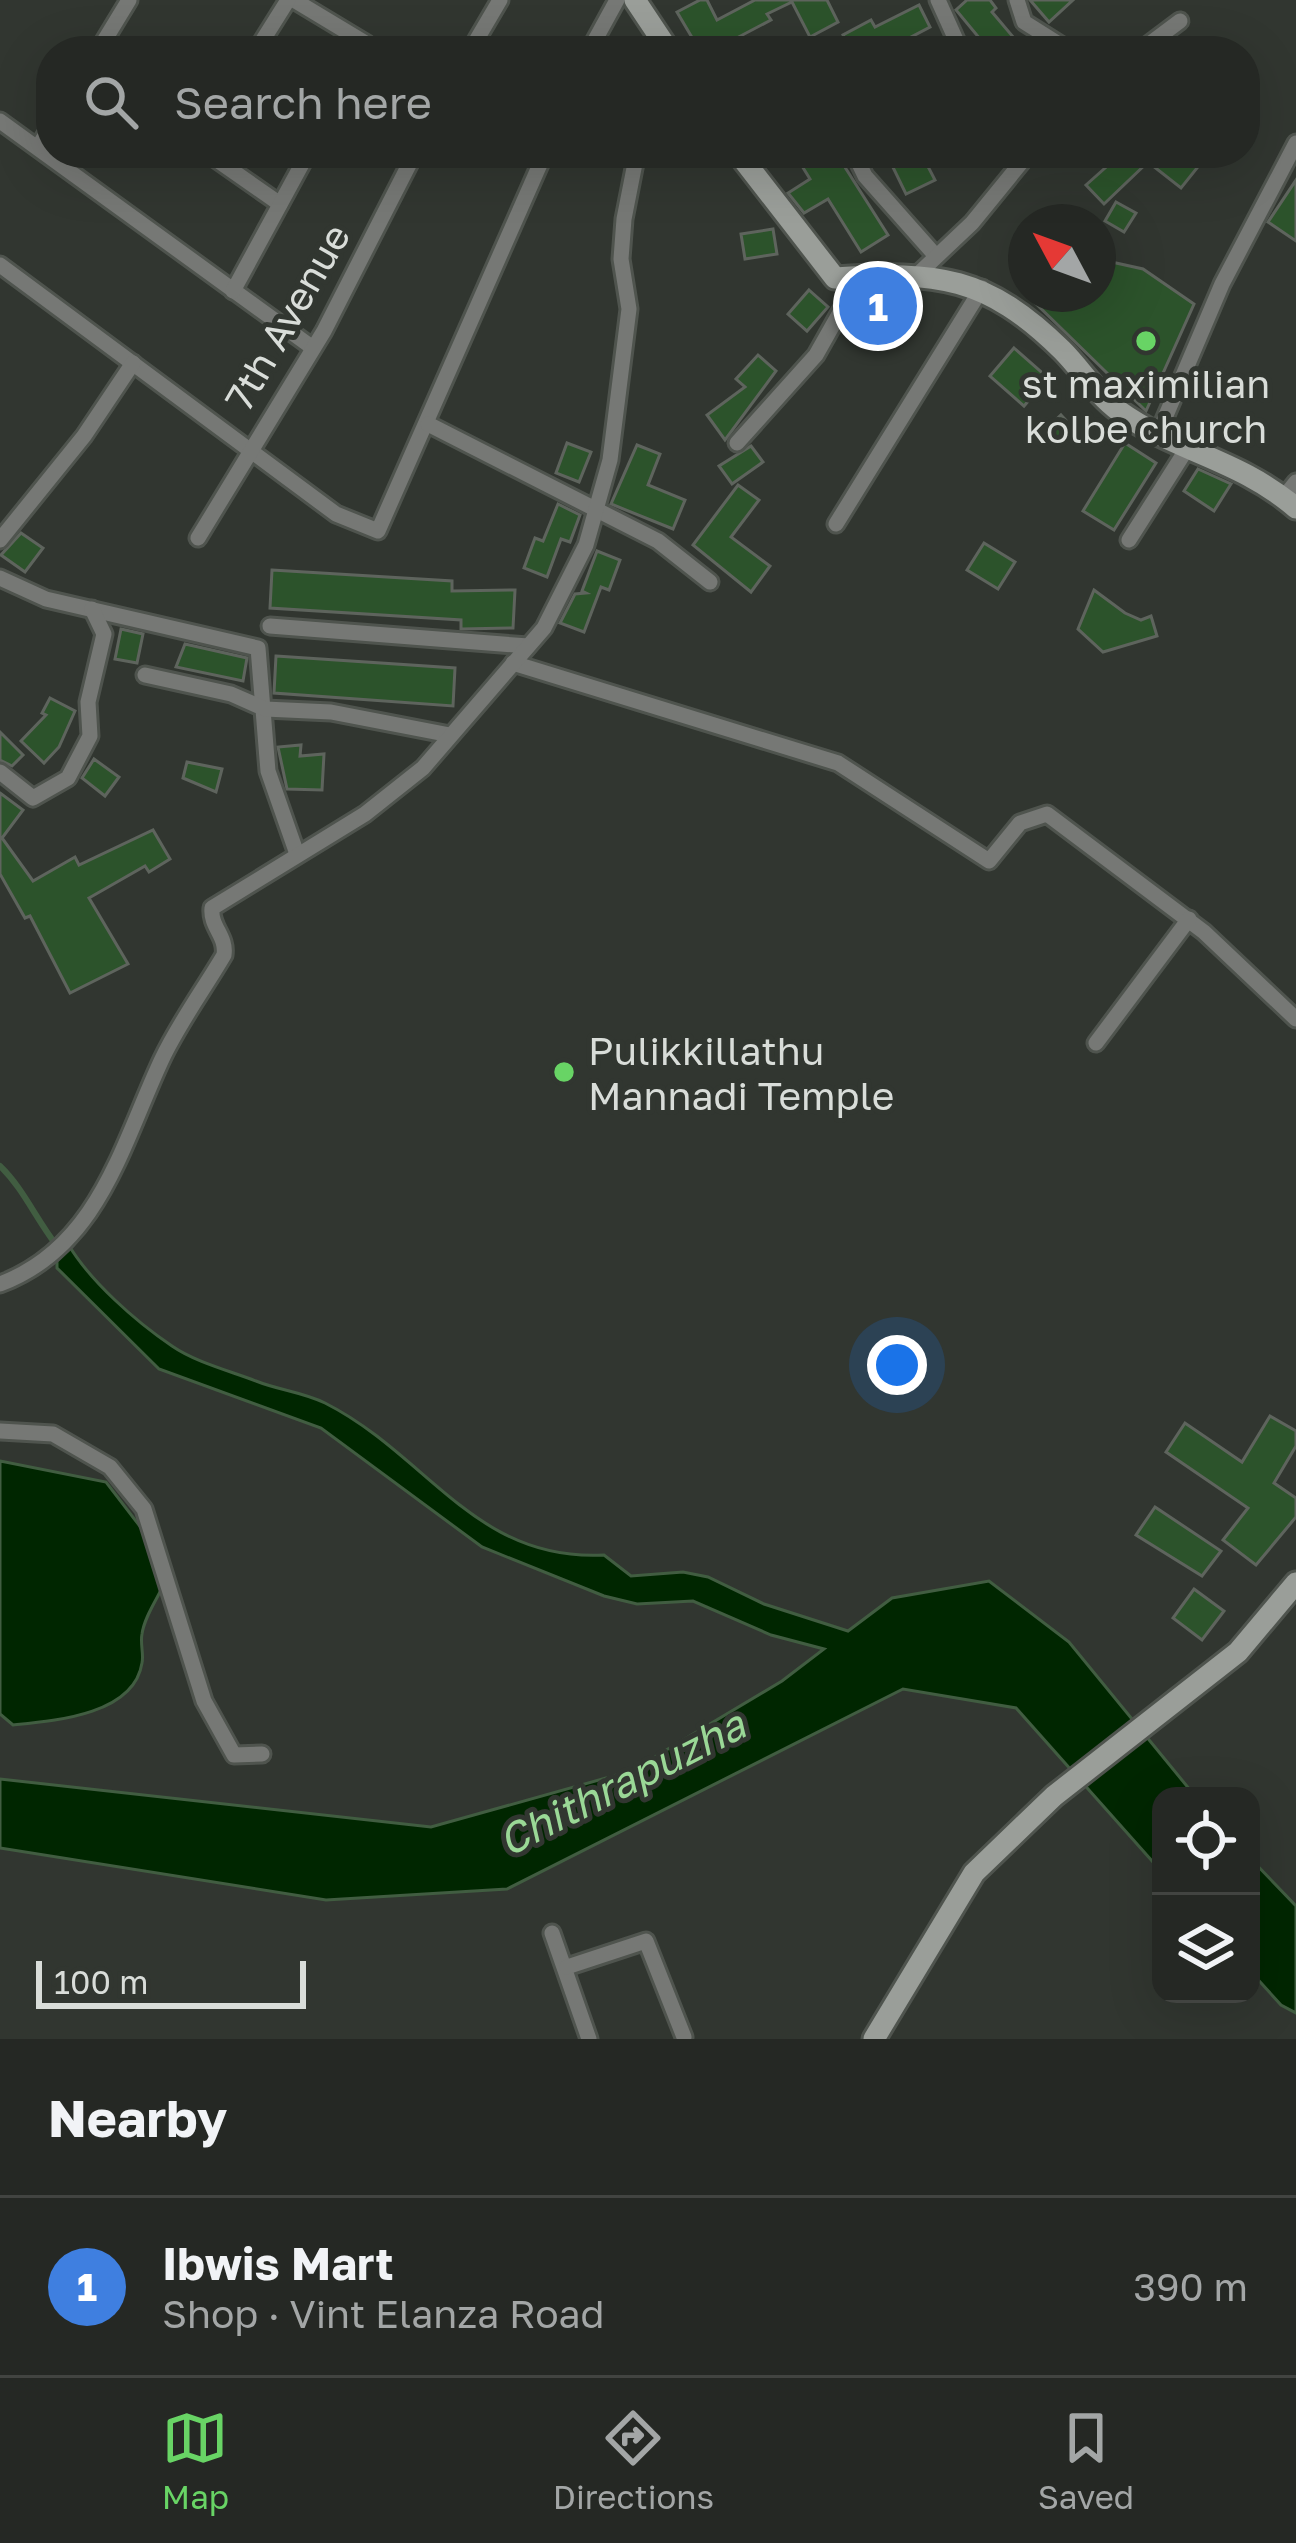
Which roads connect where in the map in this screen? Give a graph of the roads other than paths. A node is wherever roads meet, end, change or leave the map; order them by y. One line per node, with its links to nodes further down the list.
1 (129, 0): 9 (street)
2 (291, 0): 10 (street); 11 (street)
3 (500, 0): 12 (street)
4 (616, 0): 13 (street)
5 (635, 0): 14 (main road)
6 (938, 0): 15 (street)
7 (1016, 0): 16 (street)
8 (1180, 21): 17 (street)
9 (107, 36)
10 (266, 36)
11 (348, 36)
12 (479, 36)
13 (597, 36)
14 (656, 36)
15 (954, 36)
16 (1046, 36)
17 (1160, 36)
18 (0, 121): 20 (street)
19 (1296, 143): 40 (street)
20 (36, 146)
21 (66, 168): 36 (street)
22 (228, 168): 30 (street)
23 (300, 168): 30 (street)
24 (407, 168): 37 (street, 7th Avenue)
25 (539, 168): 39 (street)
26 (635, 168): 45 (street)
27 (750, 168): 34 (main road)
28 (861, 168): 31 (street)
29 (1018, 168): 31 (street)
30 (280, 204): 36 (street)
31 (935, 255): 33 (street)
32 (0, 265): 38 (street)
33 (916, 276): 34 (main road); 35 (main road)
34 (860, 277): 41 (street)
35 (982, 288): 40 (main road); 46 (street)
36 (232, 291): 37 (street)
37 (313, 347): 43 (street, 7th Avenue)
38 (133, 363): 43 (street); 48 (street)
39 (428, 424): 43 (street); 45 (street)
40 (1158, 434): 42 (main road)
41 (737, 442)
42 (1188, 446): 44 (main road); 49 (street)
43 (249, 449): 47 (street, 7th Avenue)
44 (1292, 496)
45 (594, 509): 51 (street); 54 (street)
46 (836, 524)
47 (198, 538)
48 (0, 540)
49 (1129, 540)
50 (0, 578): 52 (street)
51 (710, 582)
52 (92, 609): 57 (street); 59 (street)
53 (270, 626): 54 (street)
54 (528, 646): 55 (street)
55 (513, 663): 58 (street); 61 (street)
56 (145, 675): 57 (street)
57 (265, 709): 58 (street); 60 (street)
58 (450, 735): 60 (street)
59 (0, 772)
60 (297, 854): 64 (street)
61 (1189, 920): 62 (street); 63 (street)
62 (1296, 1019)
63 (1096, 1043)
64 (0, 1284)
65 (0, 1431): 67 (street)
66 (1296, 1583): 72 (main road)
67 (262, 1754)
68 (552, 1933): 69 (street)
69 (567, 1967): 70 (street); 71 (street)
70 (684, 2037)
71 (589, 2039)
72 (874, 2039)

